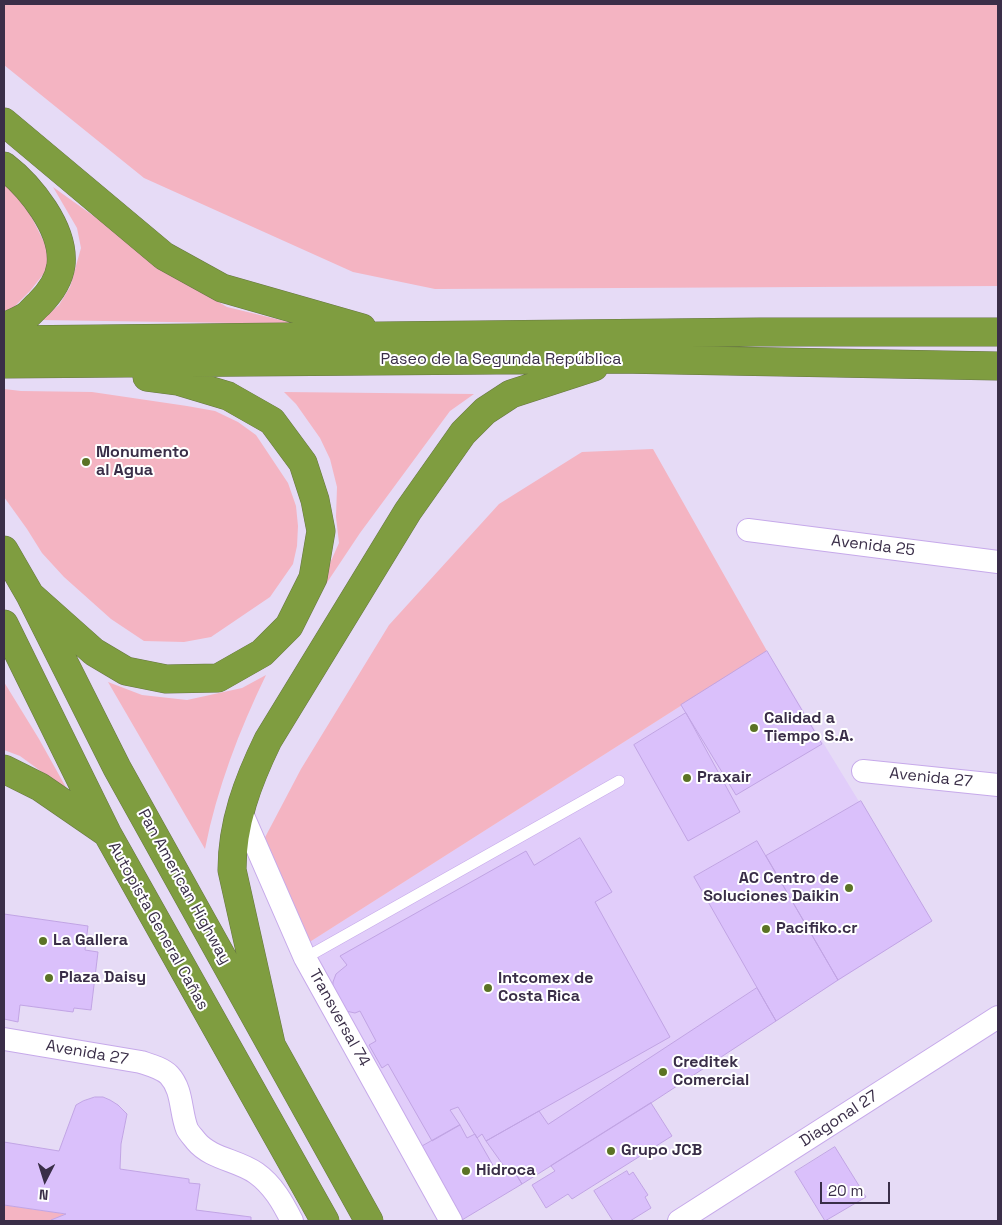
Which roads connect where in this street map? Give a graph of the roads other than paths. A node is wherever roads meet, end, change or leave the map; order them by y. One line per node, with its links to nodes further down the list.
1 (4, 122): 5 (highway)
2 (4, 166): 3 (highway)
3 (4, 326)
4 (998, 332): 5 (highway, Paseo de la Segunda República)
5 (392, 337): 6 (highway, Paseo de la Segunda República)
6 (4, 340)
7 (619, 359): 8 (highway, Paseo de la Segunda República); 9 (highway, Paseo de la Segunda República); 19 (highway)
8 (11, 364): 13 (highway)
9 (998, 366)
10 (748, 530): 12 (street, Avenida 25)
11 (4, 550): 13 (highway, Pan American Highway)
12 (998, 562)
13 (30, 595): 24 (highway, Pan American Highway)
14 (4, 624): 20 (highway, Autopista General Cañas)
15 (4, 769): 20 (highway)
16 (863, 771): 18 (street, Avenida 27)
17 (618, 781): 21 (lane)
18 (998, 785)
19 (240, 809): 21 (street, Transversal 74); 24 (highway)
20 (107, 833): 27 (highway, Autopista General Cañas)
21 (305, 958): 29 (street, Transversal 74)
22 (998, 1017): 25 (street, Diagonal 27)
23 (4, 1039): 26 (street, Avenida 27)
24 (271, 1044): 28 (highway, Pan American Highway)
25 (685, 1220)
26 (292, 1221)
27 (325, 1221)
28 (369, 1221)
29 (451, 1221)

